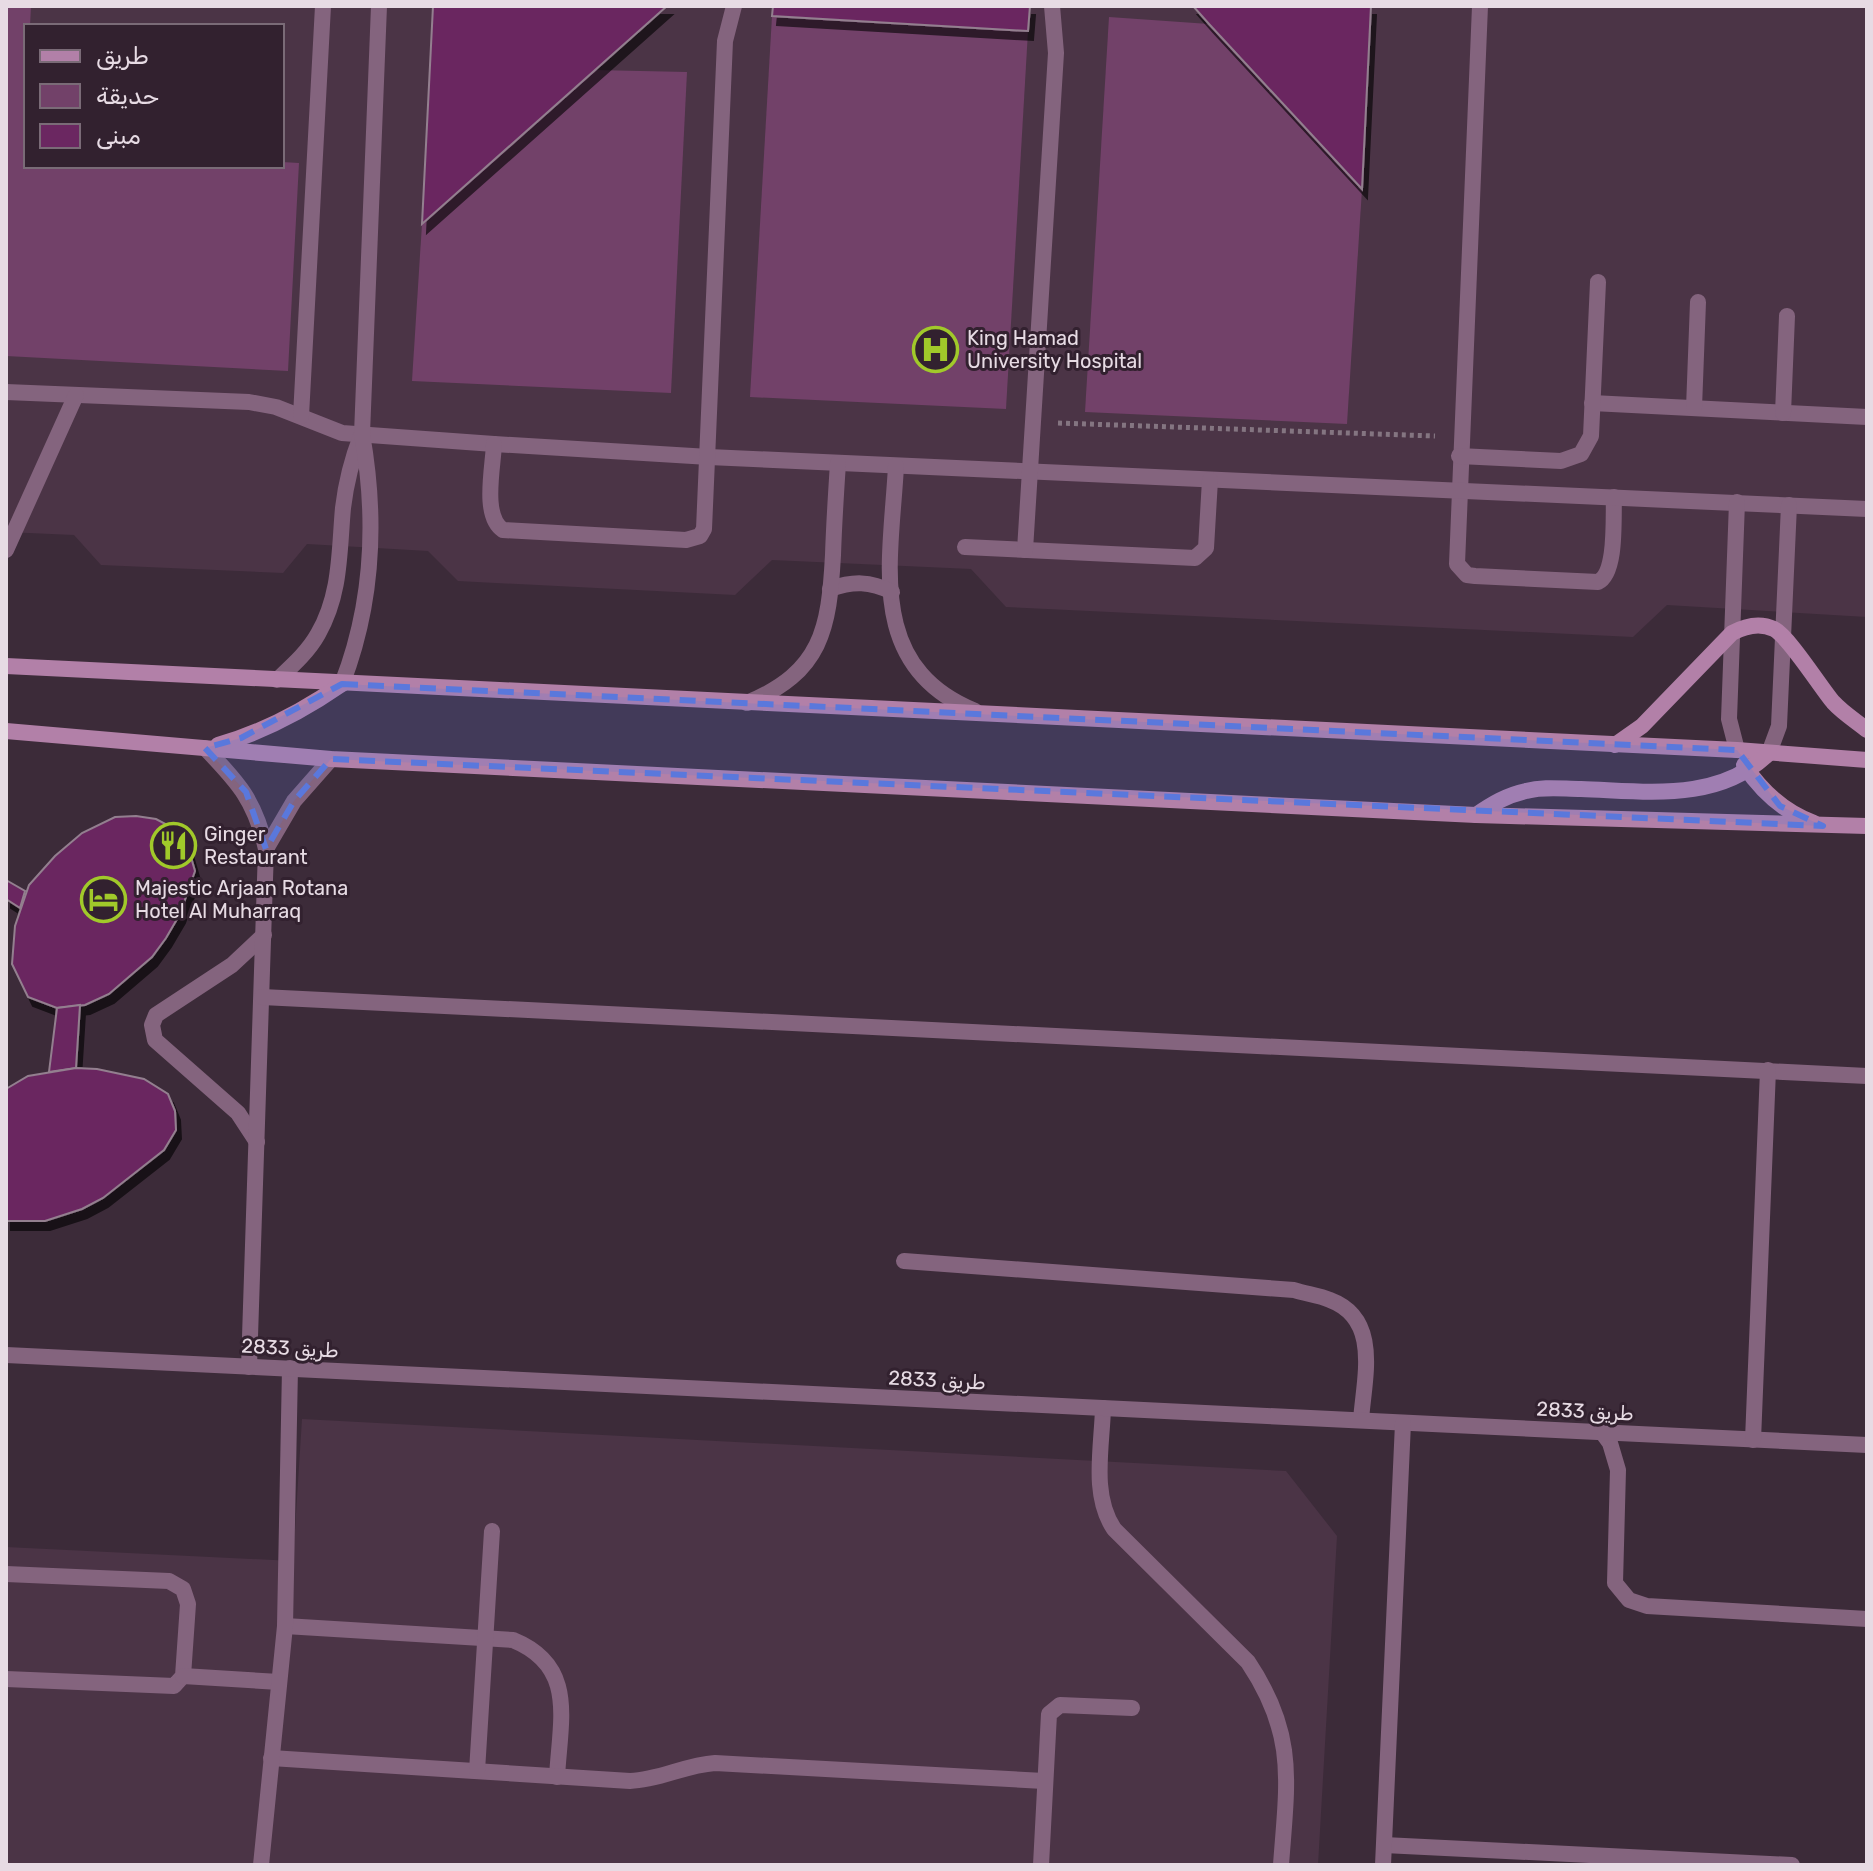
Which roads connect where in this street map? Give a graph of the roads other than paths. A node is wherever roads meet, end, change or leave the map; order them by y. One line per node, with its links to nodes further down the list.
1 (323, 6): 14 (street)
2 (379, 6): 16 (street)
3 (734, 6): 19 (street)
4 (1052, 6): 22 (street)
5 (1480, 6): 18 (street)
6 (1598, 282): 11 (street)
7 (1698, 302): 12 (street)
8 (1787, 316): 13 (street)
9 (6, 392): 10 (street)
10 (76, 395): 14 (street); 30 (street)
11 (1592, 403): 12 (street); 18 (street)
12 (1694, 408): 13 (street)
13 (1783, 413): 15 (street)
14 (301, 416): 16 (street)
15 (1867, 417)
16 (362, 434): 17 (street); 37 (street); 38 (street)
17 (494, 444): 19 (street); 19 (street)
18 (1459, 456): 24 (street)
19 (709, 457): 20 (street)
20 (838, 463): 21 (street); 32 (street)
21 (896, 466): 22 (street); 33 (street)
22 (1030, 471): 23 (street); 31 (street)
23 (1210, 480): 24 (street); 31 (street)
24 (1458, 492): 25 (street); 25 (street)
25 (1614, 497): 26 (street)
26 (1737, 502): 27 (street); 34 (street)
27 (1789, 505): 28 (street); 35 (street)
28 (1867, 509)
29 (965, 547): 31 (street)
30 (6, 550)
31 (1025, 550)
32 (830, 589): 33 (street); 39 (street)
33 (892, 592): 40 (street)
34 (1732, 633): 35 (street); 43 (street); 45 (street)
35 (1784, 636): 41 (street); 46 (street)
36 (6, 666): 37 (street)
37 (277, 680): 38 (street)
38 (342, 684): 39 (street); 44 (street)
39 (747, 703): 40 (street)
40 (980, 714): 43 (street)
41 (1867, 730)
42 (6, 731): 44 (street)
43 (1615, 745): 45 (street)
44 (205, 748): 47 (street); 53 (street)
45 (1737, 750): 46 (street); 49 (street)
46 (1769, 753): 48 (street); 49 (street)
47 (331, 759): 50 (street); 53 (street)
48 (1867, 760)
49 (1748, 771): 50 (street); 51 (street)
50 (1476, 815): 51 (street)
51 (1823, 826): 52 (street)
52 (1867, 826)
53 (266, 849): 54 (street)
54 (264, 935): 55 (street); 58 (street)
55 (262, 997): 56 (street); 58 (street)
56 (1768, 1070): 57 (street); 67 (street)
57 (1867, 1076)
58 (257, 1142): 61 (street)
59 (904, 1261): 64 (street)
60 (6, 1355): 61 (street, طريق 2833)
61 (249, 1367): 62 (street, طريق 2833)
62 (290, 1368): 63 (street, طريق 2833); 72 (street)
63 (1103, 1408): 64 (street, طريق 2833); 85 (street)
64 (1361, 1420): 65 (street, طريق 2833)
65 (1403, 1423): 66 (street, طريق 2833); 82 (street)
66 (1602, 1432): 67 (street, طريق 2833); 71 (street)
67 (1753, 1440): 68 (street, طريق 2833)
68 (1867, 1445)
69 (492, 1531): 73 (street)
70 (6, 1574): 74 (street)
71 (1867, 1619)
72 (285, 1626): 73 (street); 76 (street)
73 (486, 1637): 79 (street); 80 (street)
74 (183, 1676): 75 (street); 76 (street)
75 (6, 1679)
76 (279, 1682): 78 (street)
77 (1132, 1708): 81 (street)
78 (271, 1758): 79 (street); 83 (street)
79 (477, 1771): 80 (street)
80 (557, 1777): 81 (street)
81 (1044, 1781): 84 (street)
82 (1384, 1845): 86 (street); 87 (street)
83 (261, 1865)
84 (1041, 1865)
85 (1281, 1865)
86 (1383, 1865)
87 (1792, 1865)

